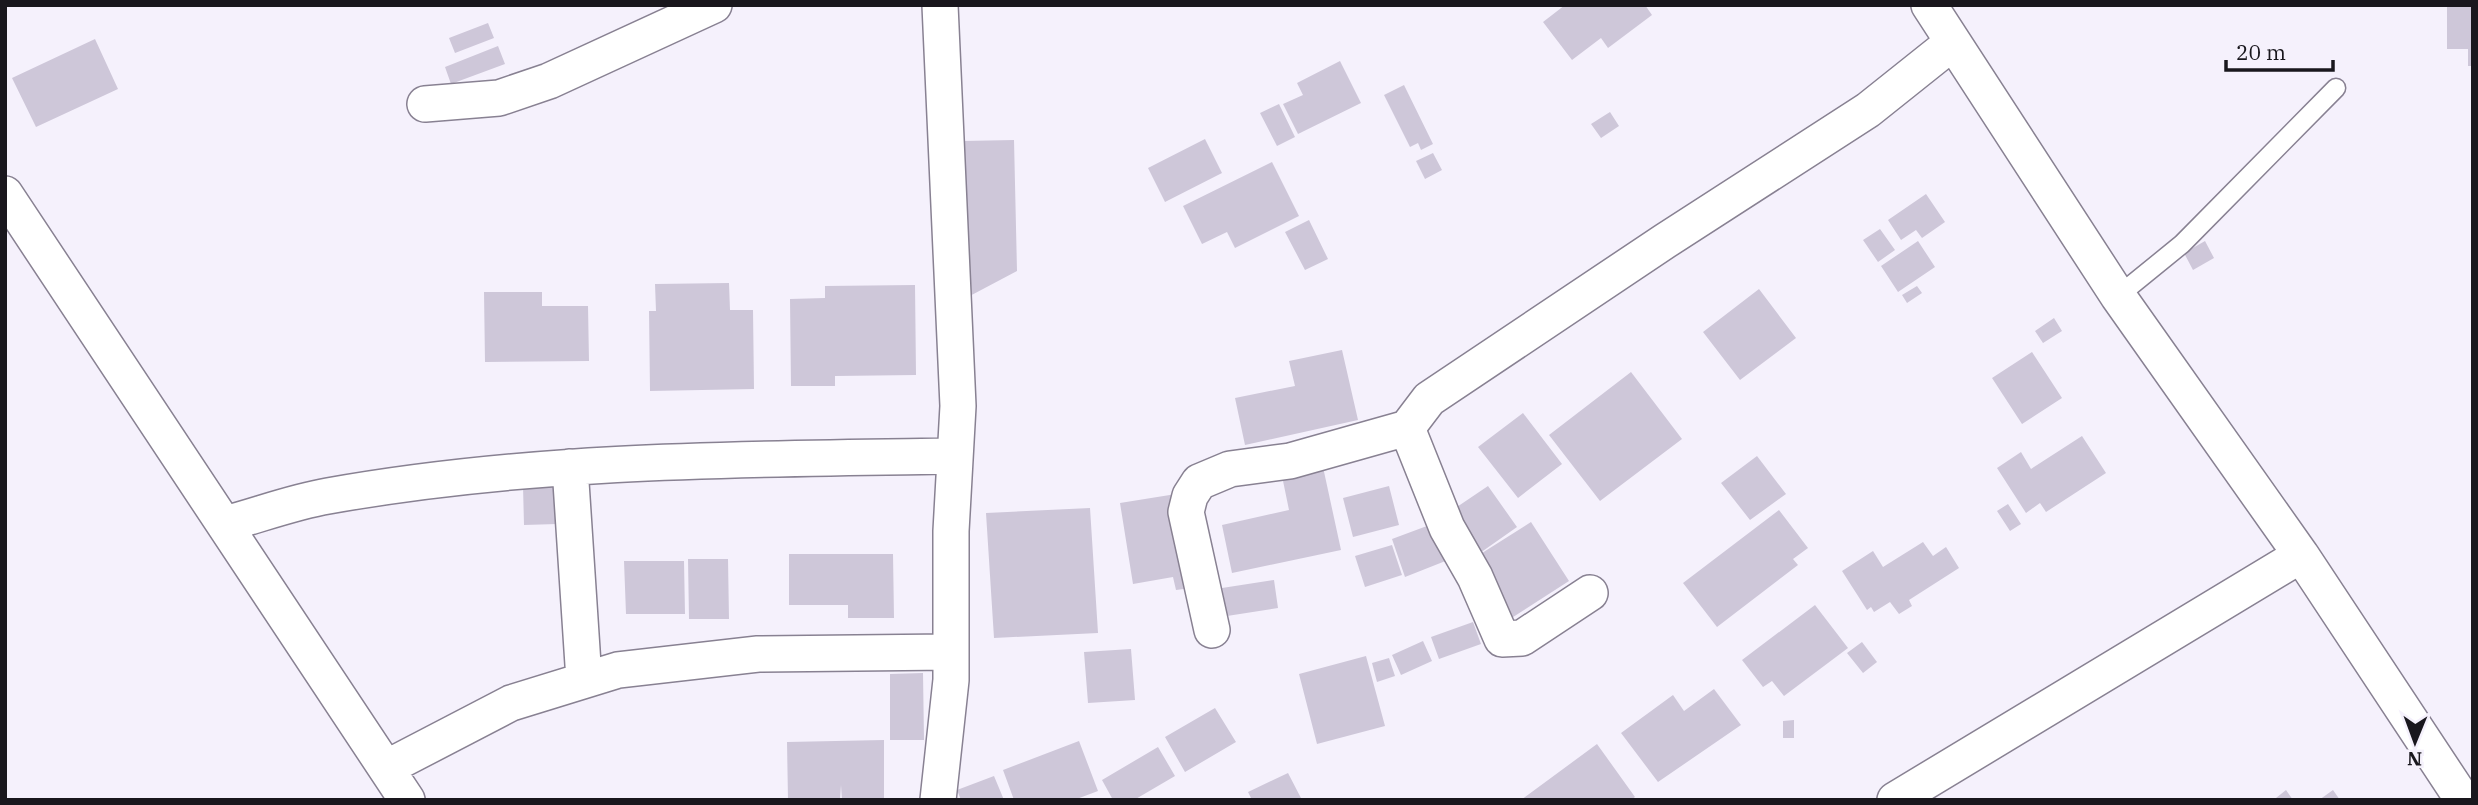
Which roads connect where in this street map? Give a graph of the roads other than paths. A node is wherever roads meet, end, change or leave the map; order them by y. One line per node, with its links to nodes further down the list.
1 (714, 5): 6 (street)
2 (940, 5): 10 (street)
3 (1929, 5): 4 (street)
4 (1952, 43): 8 (street); 9 (street)
5 (2336, 88): 8 (lane)
6 (425, 104)
7 (5, 194): 12 (street)
8 (2118, 296): 13 (street)
9 (1407, 428): 14 (street); 15 (street)
10 (954, 456): 11 (street); 16 (street)
11 (570, 467): 12 (street); 17 (street)
12 (225, 524): 18 (street)
13 (2301, 555): 21 (street); 22 (street)
14 (1590, 593)
15 (1212, 630)
16 (950, 652): 17 (street); 20 (street)
17 (584, 680): 18 (street)
18 (386, 768): 19 (street)
19 (407, 800)
20 (938, 800)
21 (1895, 800)
22 (2463, 800)

